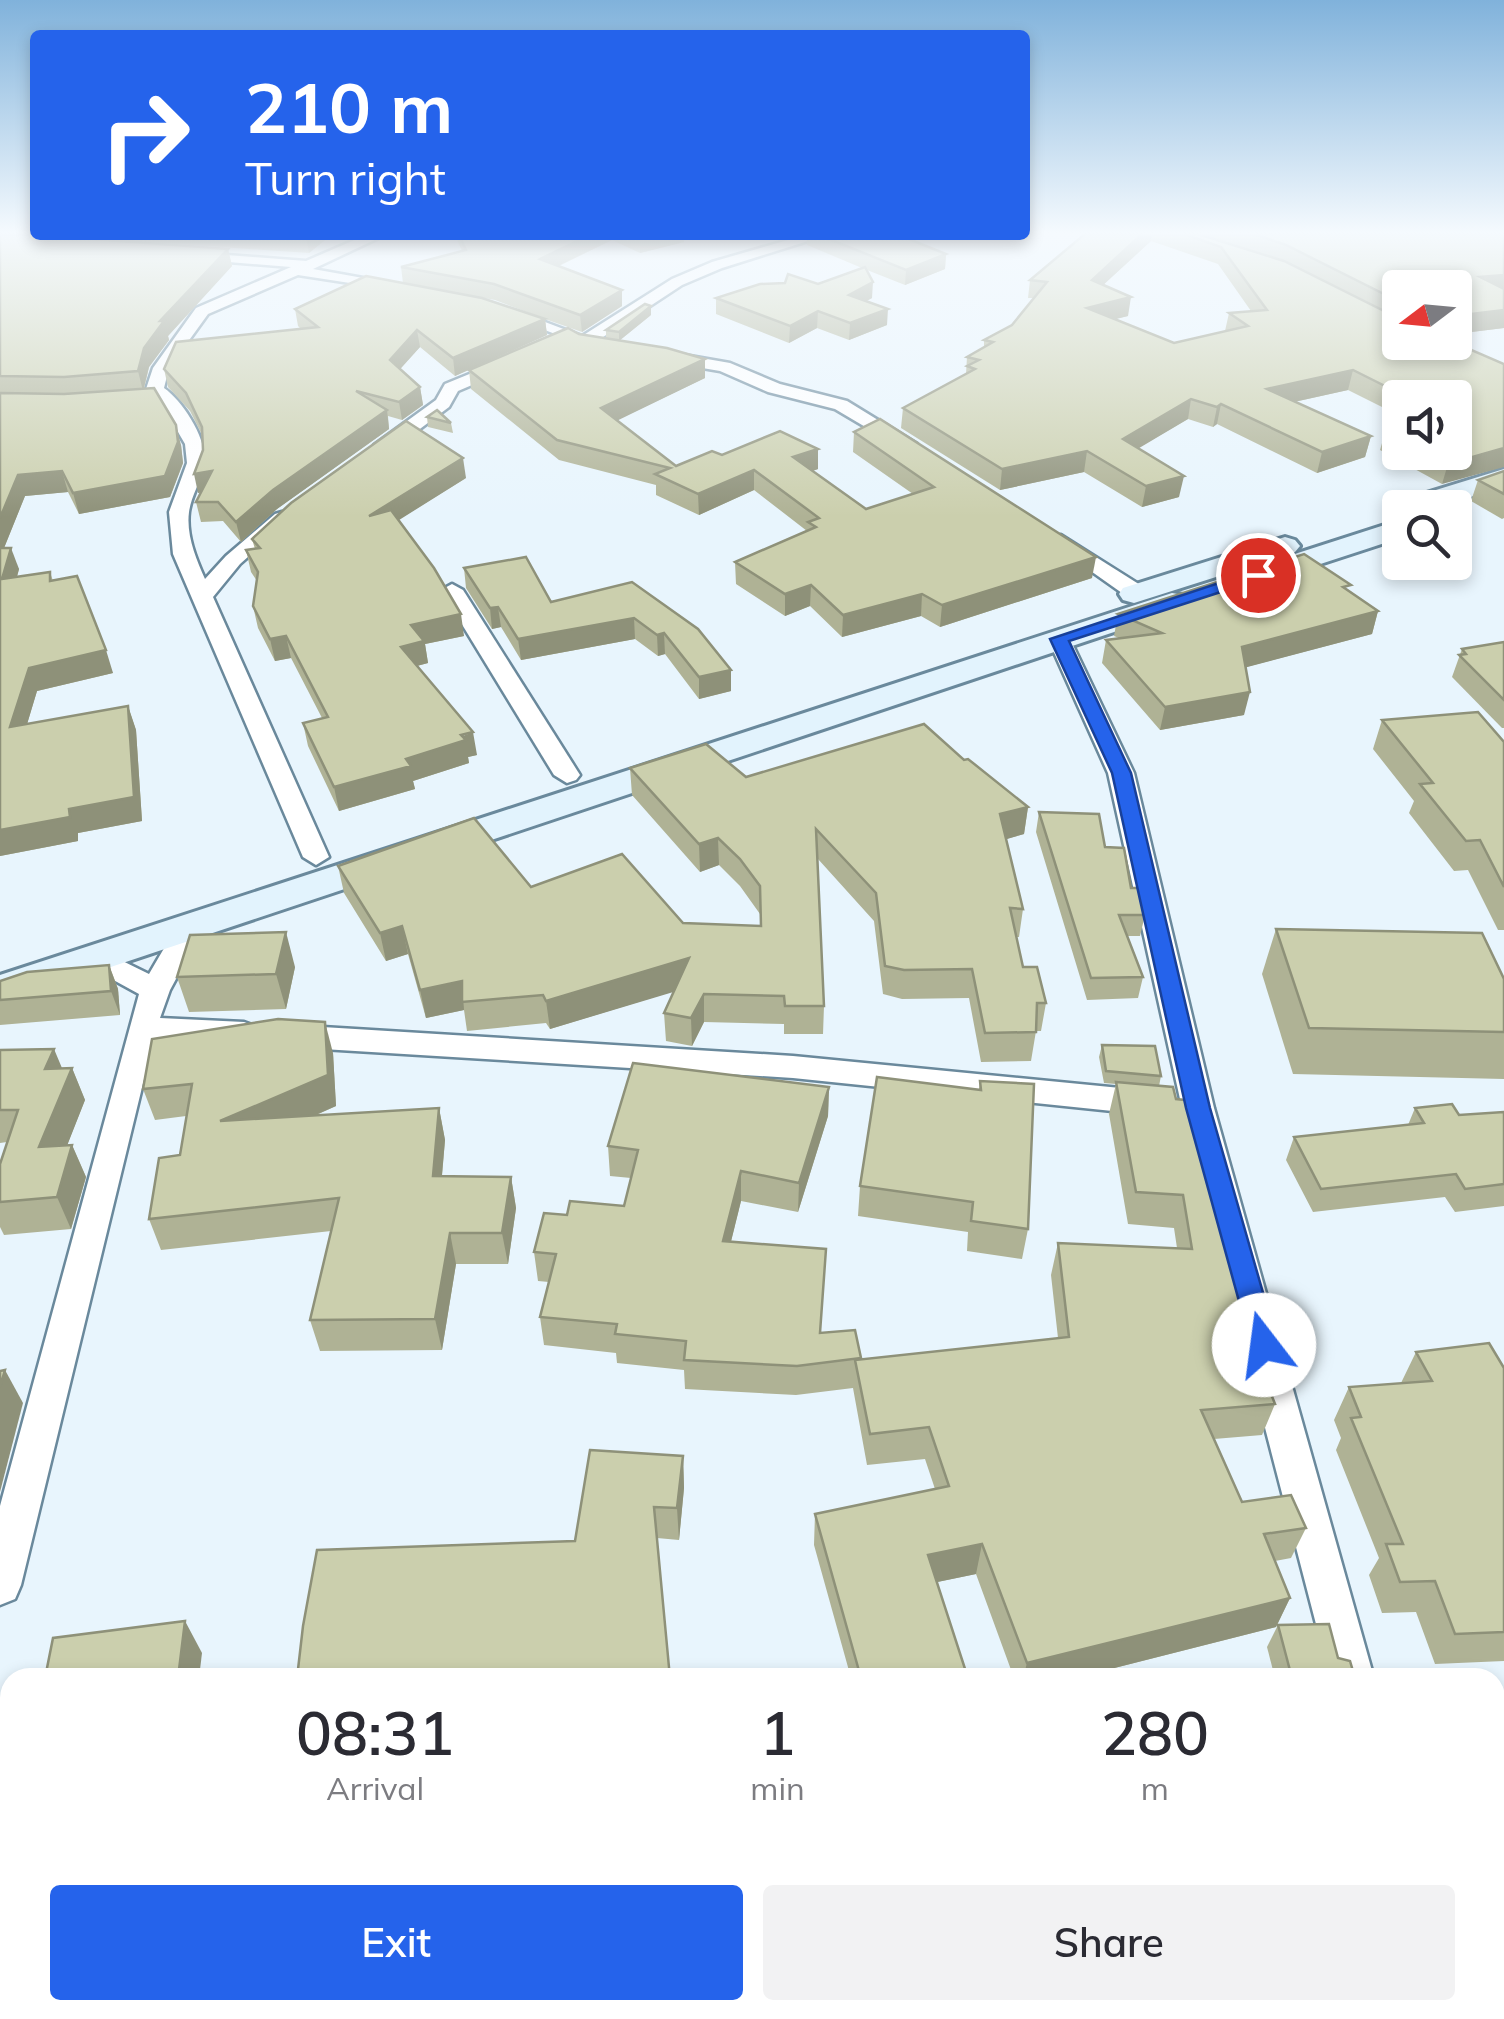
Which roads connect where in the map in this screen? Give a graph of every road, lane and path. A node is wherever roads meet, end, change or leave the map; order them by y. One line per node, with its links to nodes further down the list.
1 (190, 328): 7 (street)
2 (547, 328): 4 (street)
3 (595, 328): 4 (street)
4 (576, 339): 5 (street); 10 (street)
5 (618, 350)
6 (655, 355): 9 (street)
7 (167, 398): 8 (street); 21 (street)
8 (139, 400)
9 (926, 454)
10 (360, 463)
11 (1504, 477): 12 (street)
12 (1462, 490)
13 (1504, 496): 15 (street)
14 (301, 504): 21 (street)
15 (1472, 506)
16 (1382, 515): 20 (street)
17 (1040, 528): 20 (street)
18 (1382, 536): 22 (street)
19 (452, 590): 23 (street)
20 (1137, 593): 23 (street)
21 (202, 596): 24 (street)
22 (1059, 639): 25 (street); 31 (street)
23 (568, 775): 24 (street)
24 (316, 857): 27 (street)
25 (190, 927): 26 (street); 29 (street)
26 (96, 958): 28 (street); 29 (street)
27 (0, 962)
28 (0, 990)
29 (155, 990): 30 (street)
30 (142, 1026): 31 (street); 32 (street)
31 (1198, 1108): 33 (street)
32 (0, 1585)
33 (1349, 1668)

